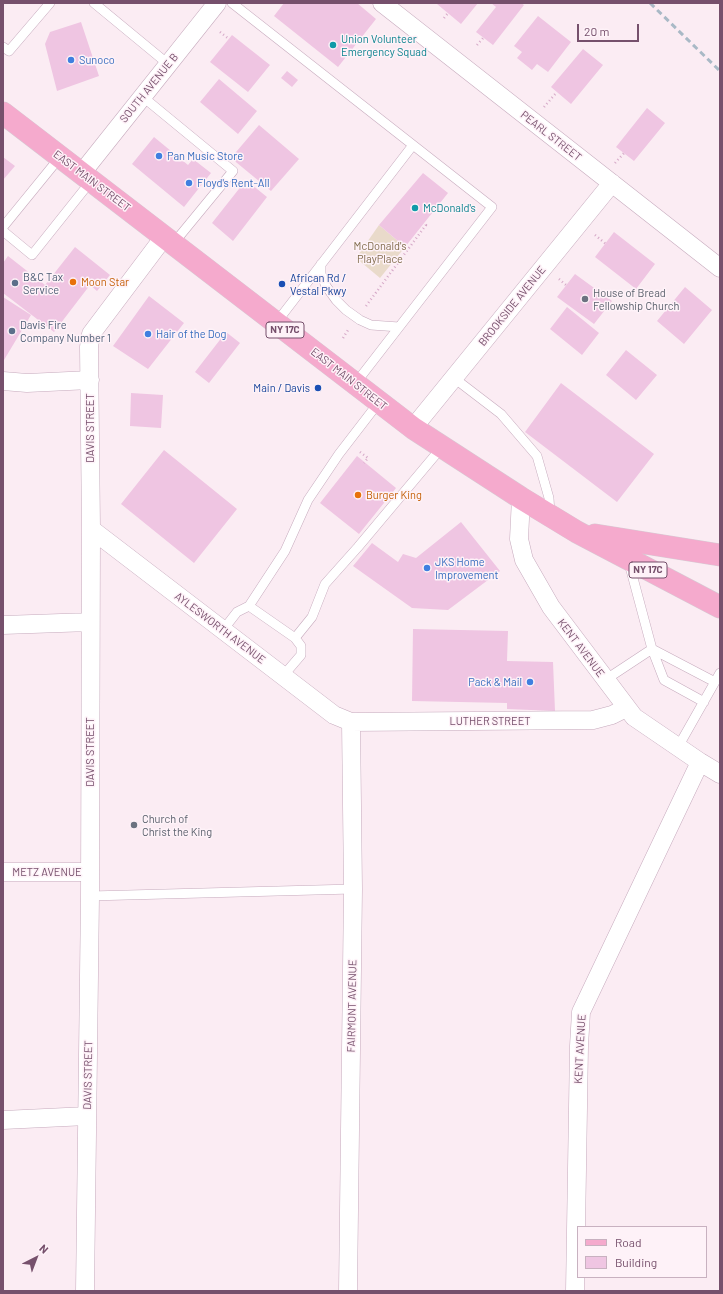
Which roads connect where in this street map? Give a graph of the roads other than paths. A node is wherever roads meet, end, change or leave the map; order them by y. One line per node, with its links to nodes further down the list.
1 (50, 3): 6 (lane)
2 (94, 3): 7 (lane)
3 (217, 3): 7 (street, SOUTH AVENUE B)
4 (232, 3): 10 (lane)
5 (382, 3): 13 (street, PEARL STREET)
6 (5, 52)
7 (168, 64): 8 (street, SOUTH AVENUE B)
8 (142, 97): 12 (street, SOUTH AVENUE B); 16 (lane)
9 (3, 113): 11 (main road, EAST MAIN STREET / NY 17C)
10 (413, 145): 17 (lane); 20 (lane)
11 (60, 157): 12 (main road, EAST MAIN STREET / NY 17C); 14 (lane)
12 (86, 177): 15 (lane); 16 (main road, EAST MAIN STREET / NY 17C)
13 (612, 183): 18 (street, PEARL STREET); 21 (street, BROOKSIDE AVENUE)
14 (3, 228)
15 (3, 231)
16 (169, 240): 19 (main road, EAST MAIN STREET / NY 17C); 22 (street, DAVIS STREET)
17 (321, 264): 19 (lane); 20 (lane)
18 (720, 268)
19 (276, 323): 24 (main road, EAST MAIN STREET / NY 17C)
20 (399, 327): 24 (lane)
21 (454, 378): 26 (street, BROOKSIDE AVENUE); 29 (lane)
22 (90, 380): 23 (street); 30 (street, DAVIS STREET)
23 (3, 381)
24 (355, 384): 25 (main road, EAST MAIN STREET / NY 17C)
25 (379, 402): 26 (main road, EAST MAIN STREET / NY 17C); 34 (lane)
26 (413, 428): 27 (main road, EAST MAIN STREET / NY 17C)
27 (442, 447): 28 (main road, EAST MAIN STREET / NY 17C); 39 (lane)
28 (521, 498): 29 (main road, EAST MAIN STREET / NY 17C); 43 (street, KENT AVENUE)
29 (550, 515): 31 (main road, EAST MAIN STREET / NY 17C)
30 (90, 529): 36 (street, DAVIS STREET); 38 (street, AYLESWORTH AVENUE)
31 (578, 532): 32 (main road); 33 (main road, EAST MAIN STREET / NY 17C)
32 (720, 555)
33 (628, 560): 35 (main road, EAST MAIN STREET / NY 17C); 40 (lane)
34 (249, 606): 38 (lane); 39 (lane)
35 (720, 607)
36 (90, 622): 37 (street); 52 (street, DAVIS STREET)
37 (3, 625)
38 (223, 630): 42 (street, AYLESWORTH AVENUE)
39 (295, 638): 42 (lane)
40 (652, 649): 43 (lane); 44 (lane); 45 (lane)
41 (720, 673): 44 (lane)
42 (283, 676): 47 (street, AYLESWORTH AVENUE)
43 (605, 680): 46 (street, KENT AVENUE)
44 (715, 682): 45 (lane)
45 (704, 702): 48 (lane)
46 (626, 708): 47 (street, LUTHER STREET); 48 (street, KENT AVENUE)
47 (351, 722): 53 (street, FAIRMONT AVENUE)
48 (678, 747): 49 (street, KENT AVENUE)
49 (700, 762): 50 (street, KENT AVENUE); 59 (street, KENT AVENUE)
50 (720, 774)
51 (3, 872): 52 (street, METZ AVENUE)
52 (90, 872): 54 (street, DAVIS STREET)
53 (353, 890): 54 (lane); 58 (street, FAIRMONT AVENUE)
54 (90, 896): 55 (street, DAVIS STREET)
55 (87, 1116): 56 (street); 57 (street, DAVIS STREET)
56 (3, 1120)
57 (85, 1291)
58 (348, 1291)
59 (575, 1291)

